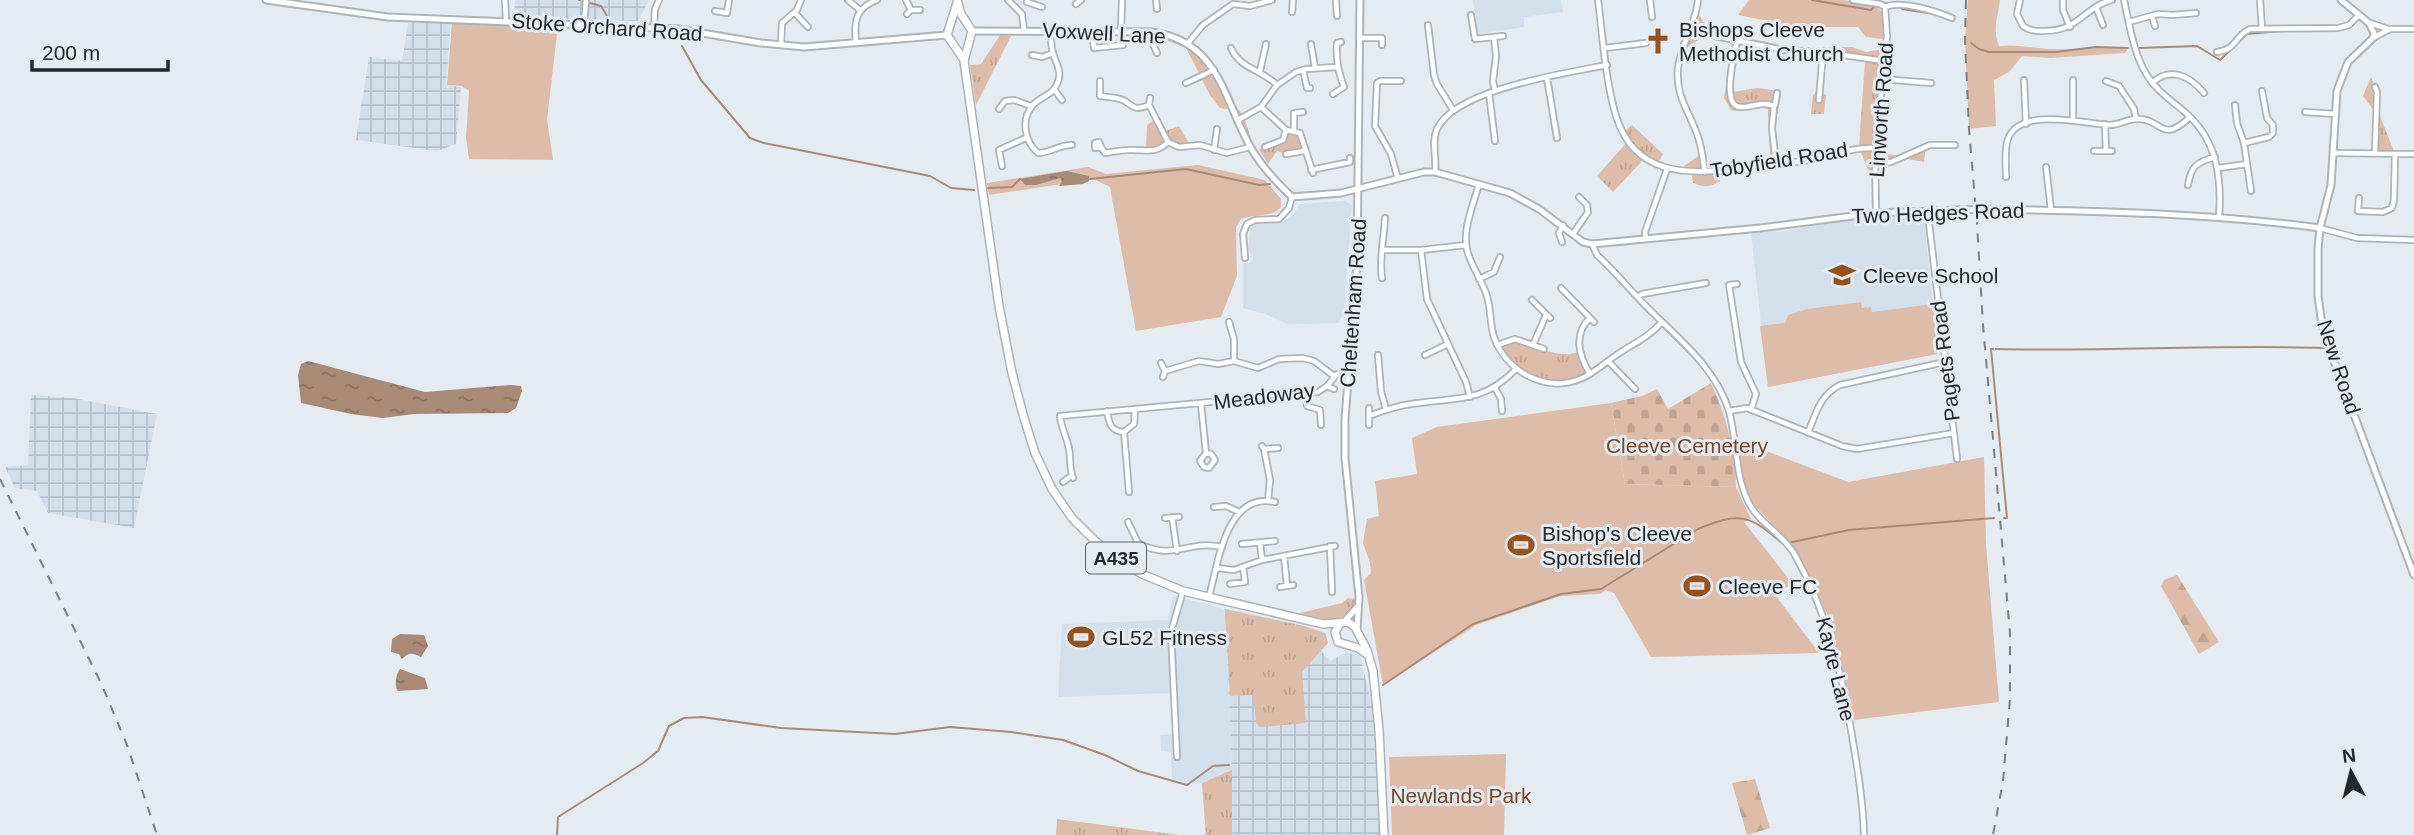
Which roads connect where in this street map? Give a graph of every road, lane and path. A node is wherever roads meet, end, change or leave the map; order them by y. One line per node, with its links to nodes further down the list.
1 (266, 0): 52 (street, Stoke Orchard Road)
2 (505, 0): 52 (street)
3 (586, 0): 56 (street)
4 (659, 0): 61 (street)
5 (729, 0): 42 (street)
6 (801, 0): 44 (street)
7 (848, 0): 40 (street)
8 (877, 0): 40 (street)
9 (906, 0): 41 (street)
10 (1008, 0): 38 (street)
11 (1081, 0): 33 (street)
12 (1122, 0): 71 (street)
13 (1156, 0): 39 (street)
14 (1272, 0): 31 (street)
15 (1293, 0): 43 (street)
16 (1336, 0): 47 (street)
17 (1360, 0): 77 (street, Cheltenham Road)
18 (1598, 0): 92 (street, Tobyfield Road)
19 (1650, 0): 50 (street)
20 (1698, 0): 72 (street)
21 (1853, 0): 34 (street)
22 (1916, 0): 35 (street)
23 (2020, 0): 63 (street)
24 (2063, 0): 63 (street)
25 (2112, 0): 36 (street)
26 (2124, 0): 53 (street)
27 (2260, 0): 64 (street)
28 (1028, 1): 37 (street); 38 (street)
29 (957, 2): 54 (main road); 57 (main road)
30 (1232, 2): 31 (street); 82 (street)
31 (1261, 2)
32 (2342, 2): 49 (street)
33 (1076, 4)
34 (1885, 7): 35 (street); 99 (street, Linworth Road)
35 (1916, 7): 51 (street)
36 (2096, 7): 59 (street); 63 (street)
37 (1042, 8)
38 (1019, 9): 67 (street)
39 (1157, 9)
40 (860, 10): 84 (street)
41 (920, 10)
42 (715, 11)
43 (1292, 12)
44 (795, 13): 62 (street); 87 (street)
45 (2196, 13): 48 (street)
46 (1471, 15): 76 (street)
47 (1337, 16)
48 (2152, 16): 53 (street); 60 (street)
49 (2358, 16): 55 (street); 64 (street)
50 (1652, 17)
51 (1952, 18)
52 (506, 21): 56 (street, Stoke Orchard Road)
53 (2129, 22): 115 (street)
54 (965, 23): 57 (main road); 69 (main road)
55 (2369, 23): 65 (street); 78 (street)
56 (583, 24): 61 (street, Stoke Orchard Road)
57 (951, 25): 74 (main road)
58 (1428, 25): 137 (street)
59 (2103, 25)
60 (2155, 26)
61 (654, 27): 87 (street, Stoke Orchard Road)
62 (808, 27)
63 (2070, 27)
64 (2262, 28): 95 (street)
65 (2390, 29): 66 (street); 78 (street)
66 (2414, 29)
67 (1024, 30): 68 (street, Voxwell Lane); 69 (street, Voxwell Lane)
68 (1050, 30): 70 (street, Voxwell Lane); 96 (street)
69 (972, 31): 80 (main road)
70 (1092, 31): 71 (street, Voxwell Lane); 89 (street)
71 (1121, 31): 73 (street, Voxwell Lane)
72 (1691, 31): 79 (street); 179 (street)
73 (1153, 32): 82 (street, Voxwell Lane); 93 (street)
74 (947, 35): 84 (street, Stoke Orchard Road); 88 (main road)
75 (1503, 36): 76 (street)
76 (1494, 37): 120 (street)
77 (1360, 38): 90 (street); 184 (street, Cheltenham Road)
78 (2373, 38): 140 (street, New Road)
79 (1737, 40): 94 (street); 134 (street)
80 (969, 42): 88 (main road); 98 (main road, A435)
81 (1341, 42): 101 (street)
82 (1188, 43): 103 (street, Voxwell Lane)
83 (1646, 43): 92 (street)
84 (856, 44): 87 (street, Stoke Orchard Road)
85 (1266, 44): 105 (street)
86 (1311, 44): 102 (street)
87 (781, 45)
88 (955, 45): 98 (main road, A435)
89 (1123, 45)
90 (1382, 45)
91 (1231, 48): 105 (street)
92 (1605, 48): 100 (street, Tobyfield Road)
93 (1157, 52)
94 (1823, 52): 99 (street); 130 (street)
95 (2217, 52)
96 (1053, 53): 97 (street); 119 (street)
97 (1032, 55)
98 (964, 61): 274 (main road, A435)
99 (1884, 61): 107 (street, Linworth Road)
100 (1607, 65): 106 (street); 177 (street, Tobyfield Road)
101 (1337, 67): 102 (street); 125 (street)
102 (1315, 68): 104 (street)
103 (1214, 70): 113 (street); 143 (street, Voxwell Lane)
104 (1303, 70): 116 (street); 118 (street)
105 (1260, 71): 116 (street)
106 (1547, 78): 120 (street); 151 (street)
107 (1882, 79): 114 (street); 160 (street, Linworth Road)
108 (2073, 79): 144 (street)
109 (2024, 80): 145 (street)
110 (1100, 81): 133 (street)
111 (1401, 81): 127 (street)
112 (2106, 81): 142 (street)
113 (1186, 83)
114 (1931, 83)
115 (2152, 83): 124 (street); 141 (street)
116 (1277, 85): 135 (street)
117 (2375, 87): 165 (street)
118 (1310, 88)
119 (1054, 89): 129 (street); 132 (street)
120 (1495, 91): 122 (street)
121 (2262, 91): 154 (street)
122 (1489, 93): 137 (street); 152 (street)
123 (1777, 93): 134 (street)
124 (2204, 93)
125 (1333, 94)
126 (1369, 96): 127 (street)
127 (1376, 96): 181 (street)
128 (1150, 99): 133 (street)
129 (1062, 100)
130 (1819, 100)
131 (2235, 105): 154 (street)
132 (1031, 106): 136 (street); 150 (street)
133 (1149, 106): 153 (street)
134 (1774, 106): 171 (street)
135 (1261, 107): 143 (street); 148 (street)
136 (999, 109)
137 (1453, 110): 178 (street)
138 (1303, 112): 149 (street)
139 (2305, 112): 140 (street)
140 (2336, 114): 164 (street, New Road)
141 (2190, 117): 142 (street); 169 (street)
142 (2136, 119): 146 (street)
143 (1238, 120): 157 (street, Voxwell Lane)
144 (2073, 120): 145 (street); 146 (street)
145 (2026, 124): 180 (street)
146 (2105, 124): 163 (street)
147 (1217, 129): 161 (street)
148 (1286, 130): 149 (street); 158 (street)
149 (1294, 131): 162 (street)
150 (1026, 138): 155 (street); 174 (street)
151 (1557, 138)
152 (1495, 141)
153 (1168, 142): 159 (street); 161 (street)
154 (2244, 143): 172 (street)
155 (1072, 145)
156 (1955, 145): 173 (street)
157 (1250, 147): 161 (street); 186 (street, Voxwell Lane)
158 (1265, 147)
159 (1101, 148)
160 (1875, 149): 171 (street, Tobyfield Road); 173 (street, Linworth Road)
161 (1214, 150)
162 (1304, 151): 167 (street); 170 (street)
163 (2094, 151)
164 (2334, 153): 165 (street); 195 (street, New Road)
165 (2375, 153): 166 (street)
166 (2395, 153): 168 (street); 188 (street)
167 (1286, 154)
168 (2414, 154)
169 (2215, 157): 176 (street); 183 (street)
170 (1350, 158)
171 (1776, 164): 179 (street, Tobyfield Road)
172 (2247, 164): 176 (street); 185 (street)
173 (1875, 165): 190 (street, Linworth Road)
174 (1002, 166)
175 (2046, 167): 189 (street)
176 (2218, 168): 191 (street)
177 (1667, 169): 179 (street, Tobyfield Road); 197 (street)
178 (1435, 172): 181 (street); 182 (street)
179 (1705, 172)
180 (2006, 177)
181 (1398, 179): 184 (street)
182 (1479, 184): 194 (street); 201 (street)
183 (2188, 185)
184 (1359, 189): 186 (street); 226 (street, Cheltenham Road)
185 (2251, 191)
186 (1292, 197): 205 (street)
187 (1579, 197): 196 (street)
188 (2359, 198)
189 (2051, 210): 190 (street, Two Hedges Road, bridge); 191 (street, Two Hedges Road)
190 (1877, 213): 197 (street, Two Hedges Road)
191 (2219, 217): 195 (street, Two Hedges Road)
192 (1385, 218): 202 (street)
193 (1929, 223): 224 (street, Pagets Road)
194 (1563, 225): 196 (street); 199 (street)
195 (2320, 228): 198 (street); 271 (street, New Road)
196 (1573, 234): 200 (street)
197 (1646, 239): 200 (street, Two Hedges Road)
198 (2414, 240)
199 (1562, 242)
200 (1592, 244): 211 (street, Kayte Lane)
201 (1466, 246): 203 (street); 207 (street)
202 (1382, 250): 203 (street); 206 (street)
203 (1421, 250): 215 (street)
204 (1500, 257): 207 (street)
205 (1245, 258)
206 (1381, 278)
207 (1479, 279): 216 (street)
208 (1706, 284): 211 (street)
209 (1737, 284): 239 (street)
210 (1561, 288): 227 (street)
211 (1638, 297): 214 (street, Kayte Lane)
212 (1531, 300): 217 (street)
213 (1229, 322): 221 (street)
214 (1662, 322): 222 (street); 242 (street, Kayte Lane)
215 (1448, 344): 220 (street); 234 (street)
216 (1497, 345): 217 (street); 225 (street)
217 (1533, 345): 218 (street)
218 (1544, 349)
219 (1378, 355): 238 (street)
220 (1425, 355)
221 (1234, 361): 223 (street); 228 (street)
222 (1608, 361): 227 (street); 232 (street)
223 (1161, 362)
224 (1945, 362): 247 (street); 248 (street, Pagets Road)
225 (1516, 369): 227 (street); 230 (street)
226 (1349, 372): 228 (street, Meadoway); 277 (street, Cheltenham Road)
227 (1590, 374)
228 (1334, 376): 229 (street, Meadoway)
229 (1327, 386): 231 (street, Meadoway); 233 (street, Meadoway)
230 (1495, 387): 234 (street); 241 (street)
231 (1334, 389)
232 (1635, 389)
233 (1305, 393): 235 (street, Meadoway); 244 (street)
234 (1470, 397): 238 (street)
235 (1201, 404): 237 (street, Meadoway); 250 (street, Meadoway)
236 (1369, 408): 243 (street)
237 (1135, 409): 240 (street, Meadoway); 246 (street)
238 (1386, 410): 243 (street)
239 (1751, 410): 242 (street); 247 (street)
240 (1107, 411): 246 (street); 252 (street, Meadoway)
241 (1502, 411)
242 (1729, 411): 286 (street, Kayte Lane)
243 (1369, 416): 245 (street)
244 (1321, 425)
245 (1369, 425)
246 (1124, 432): 253 (street)
247 (1808, 433): 248 (street)
248 (1954, 433): 251 (street, Pagets Road)
249 (1278, 448): 254 (street)
250 (1206, 453)
251 (1957, 458)
252 (1063, 482)
253 (1129, 492)
254 (1268, 501): 255 (street); 257 (street)
255 (1275, 502)
256 (1214, 507): 257 (street)
257 (1240, 512): 265 (street)
258 (1172, 517): 259 (street); 260 (street); 266 (street)
259 (1180, 517)
260 (1165, 518)
261 (1128, 522): 266 (street)
262 (1275, 541): 263 (street)
263 (1260, 542): 264 (street); 268 (street)
264 (1242, 544)
265 (1222, 547): 266 (street); 270 (street)
266 (1177, 551)
267 (1284, 556): 268 (street); 273 (street); 275 (street)
268 (1262, 560): 269 (street)
269 (1243, 566): 270 (street); 272 (street)
270 (1217, 568): 276 (street)
271 (2414, 575)
272 (1230, 584)
273 (1280, 587)
274 (1183, 591): 276 (main road, A435); 284 (street)
275 (1332, 592)
276 (1209, 597): 279 (main road, A435)
277 (1358, 606): 278 (street); 280 (street, Cheltenham Road)
278 (1343, 623): 279 (main road, A435); 280 (main road); 281 (main road)
279 (1323, 624): 281 (main road)
280 (1357, 631): 282 (main road); 283 (main road)
281 (1335, 636): 282 (main road)
282 (1346, 645): 283 (main road)
283 (1369, 655): 285 (main road)
284 (1177, 757)
285 (1384, 835)
286 (1864, 835)

